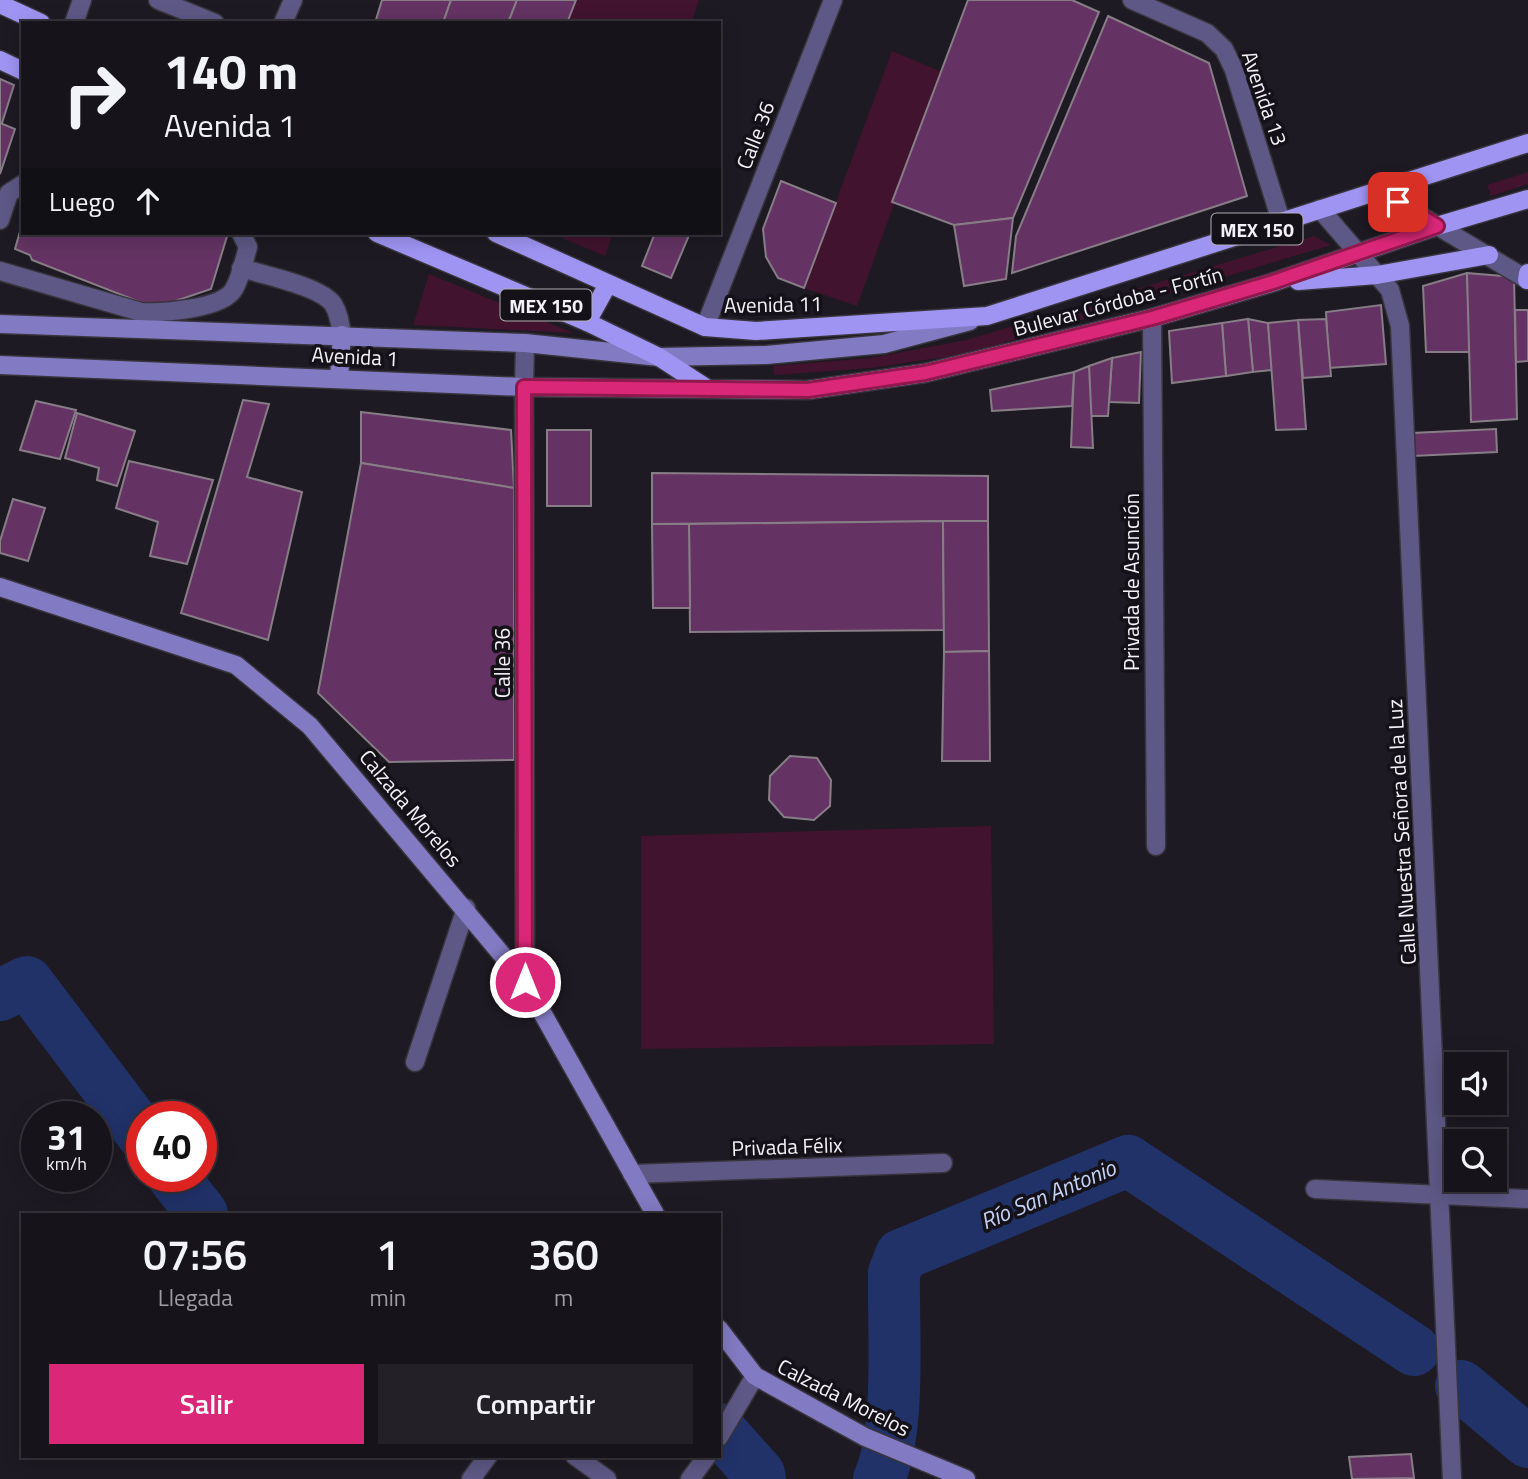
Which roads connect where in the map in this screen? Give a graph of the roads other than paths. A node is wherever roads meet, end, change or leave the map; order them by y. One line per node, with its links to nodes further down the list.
1 (82, 0): 8 (street)
2 (158, 0): 9 (street)
3 (293, 0): 10 (street)
4 (833, 0): 36 (street, Calle 36)
5 (1132, 0): 19 (street, Avenida 13)
6 (0, 4): 7 (main road)
7 (37, 21)
8 (75, 21)
9 (210, 21)
10 (284, 21)
11 (0, 60): 12 (main road)
12 (21, 70)
13 (1528, 143): 15 (main road, Bulevar Córdoba - Fortín / MEX 150)
14 (21, 185): 18 (street)
15 (1379, 191): 17 (main road, Bulevar Córdoba - Fortín / MEX 150); 20 (street)
16 (1528, 199): 20 (main road, Bulevar Córdoba - Fortín / MEX 150)
17 (1320, 209): 19 (main road, Bulevar Córdoba - Fortín / MEX 150); 24 (street, Calle Nuestra Señora de la Luz)
18 (0, 220)
19 (1281, 221): 32 (main road, Bulevar Córdoba - Fortín / MEX 150)
20 (1437, 226): 24 (main road, Bulevar Córdoba - Fortín / MEX 150); 25 (street)
21 (242, 235): 26 (street)
22 (382, 235): 34 (main road, MEX 150)
23 (500, 235): 31 (main road, Avenida 11 / MEX 150)
24 (1359, 254): 28 (street, Calle Nuestra Señora de la Luz); 30 (main road, Bulevar Córdoba - Fortín / MEX 150)
25 (1489, 255): 28 (main road); 29 (street)
26 (242, 268): 27 (street); 37 (street)
27 (0, 271)
28 (1377, 275): 30 (main road); 52 (street, Calle Nuestra Señora de la Luz)
29 (1528, 278)
30 (1270, 283): 33 (main road, Bulevar Córdoba - Fortín / MEX 150)
31 (608, 284): 34 (main road); 36 (main road, Avenida 11 / MEX 150)
32 (987, 316): 36 (main road, Avenida 11 / MEX 150); 39 (main road, Avenida 1)
33 (1152, 318): 43 (main road, Bulevar Córdoba - Fortín / MEX 150); 45 (street, Privada de Asunción)
34 (587, 322): 39 (main road, MEX 150)
35 (0, 324): 37 (main road, Avenida 1)
36 (705, 327)
37 (342, 335): 38 (main road, Avenida 1); 41 (main road)
38 (525, 343): 39 (main road, Avenida 1); 42 (street, Calle 36)
39 (659, 357): 43 (main road, MEX 150)
40 (0, 365): 41 (main road, Avenida 1)
41 (339, 378): 42 (main road, Avenida 1)
42 (524, 387): 43 (main road, Avenida 1); 47 (main road, Calle 36)
43 (708, 390)
44 (0, 586): 46 (main road, Calzada Morelos)
45 (1156, 846)
46 (466, 908): 47 (main road, Calzada Morelos); 48 (street)
47 (525, 982): 50 (main road, Calzada Morelos)
48 (415, 1062)
49 (943, 1163): 50 (street, Privada Félix)
50 (632, 1174): 54 (main road, Calzada Morelos)
51 (1315, 1189): 52 (street)
52 (1441, 1195): 53 (street); 65 (street, Calle Nuestra Señora de la Luz)
53 (1528, 1199)
54 (653, 1213)
55 (721, 1332): 56 (main road, Calzada Morelos)
56 (755, 1376): 57 (street); 64 (main road, Calzada Morelos)
57 (721, 1434)
58 (487, 1458): 61 (street)
59 (578, 1458): 62 (street)
60 (706, 1458): 63 (street)
61 (471, 1479)
62 (607, 1479)
63 (690, 1479)
64 (966, 1479)
65 (1452, 1479)

